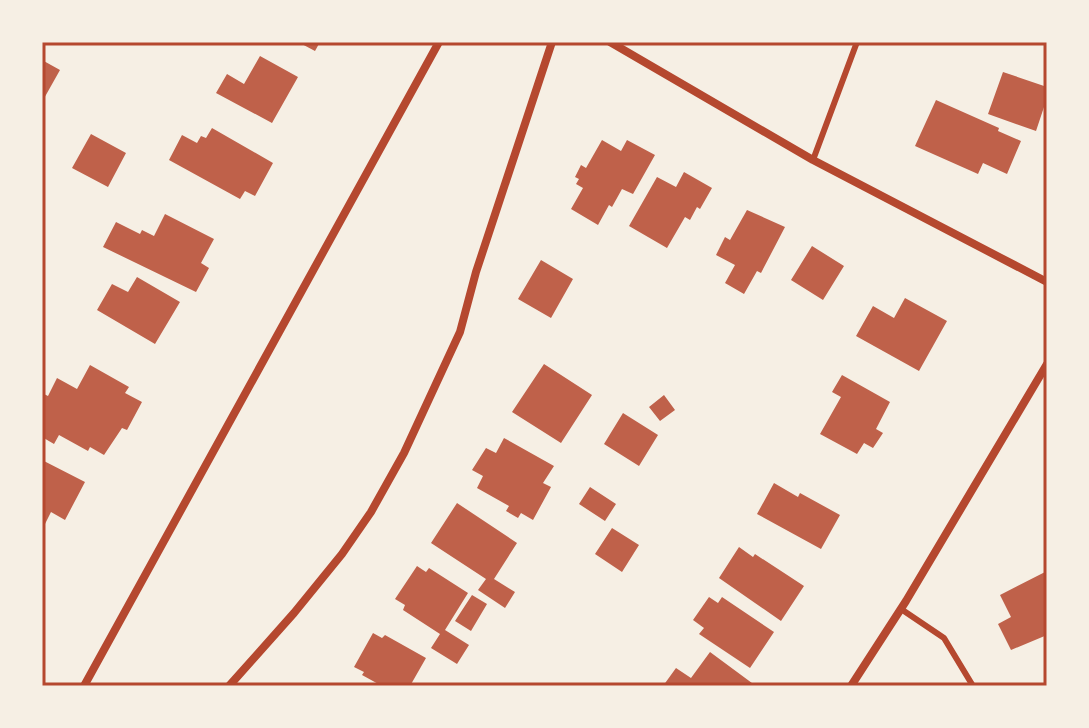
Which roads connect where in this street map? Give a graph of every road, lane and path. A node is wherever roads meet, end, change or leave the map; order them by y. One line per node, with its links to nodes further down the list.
1 (439, 42): 9 (street)
2 (552, 42): 10 (street)
3 (610, 42): 5 (street)
4 (857, 42): 5 (lane)
5 (813, 160): 6 (street)
6 (1047, 282)
7 (1047, 364): 8 (street)
8 (901, 609): 11 (street); 12 (lane)
9 (84, 686)
10 (229, 686)
11 (851, 686)
12 (973, 686)

